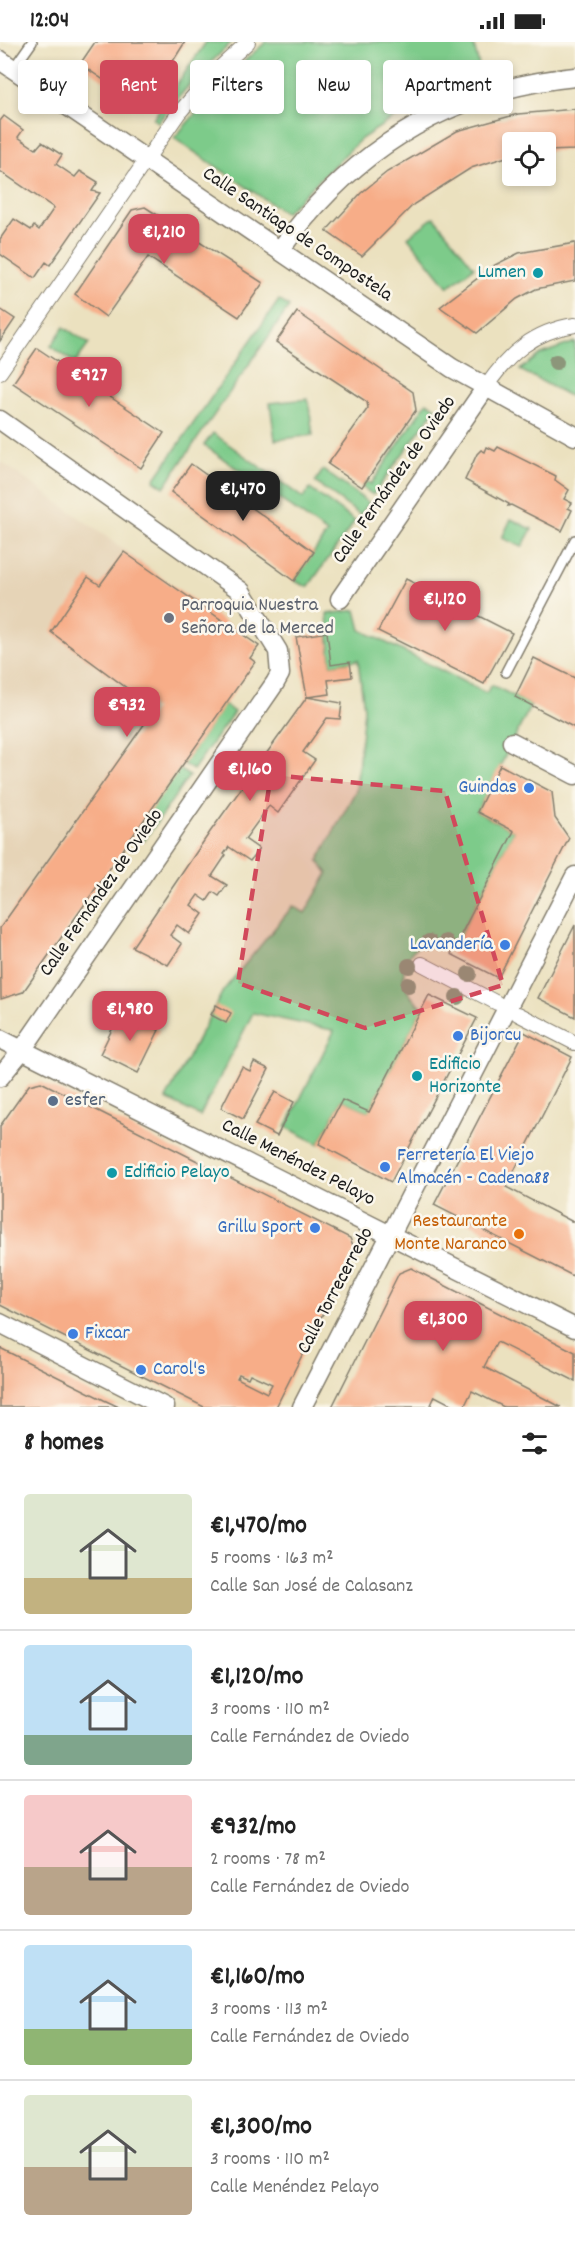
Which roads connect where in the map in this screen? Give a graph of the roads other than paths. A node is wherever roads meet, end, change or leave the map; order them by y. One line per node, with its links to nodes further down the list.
1 (32, 42): 3 (lane)
2 (248, 42): 5 (street)
3 (7, 64): 5 (street, Calle Santiago de Compostela)
4 (575, 77): 6 (street)
5 (146, 159): 6 (street, Calle Santiago de Compostela); 8 (street)
6 (280, 250): 9 (street, Calle Santiago de Compostela)
7 (575, 325): 9 (street)
8 (0, 372)
9 (486, 387): 11 (street, Calle Santiago de Compostela); 13 (street, Calle Fernández de Oviedo)
10 (0, 420): 23 (street, Calle Fernández de Oviedo)
11 (575, 436)
12 (575, 540): 14 (lane)
13 (340, 599)
14 (506, 672)
15 (512, 742): 16 (street)
16 (575, 775)
17 (575, 876): 25 (street, Calle Torrecerredo)
18 (422, 964): 19 (street)
19 (497, 1003)
20 (518, 1014): 22 (street)
21 (0, 1039): 23 (street, Calle Menéndez Pelayo)
22 (575, 1043)
23 (22, 1050): 24 (street, Calle Fernández de Oviedo); 25 (street, Calle Menéndez Pelayo)
24 (0, 1077)
25 (391, 1235): 27 (street, Calle Menéndez Pelayo); 29 (street, Calle Torrecerredo)
26 (0, 1323): 28 (street)
27 (575, 1328)
28 (165, 1407)
29 (302, 1407)

